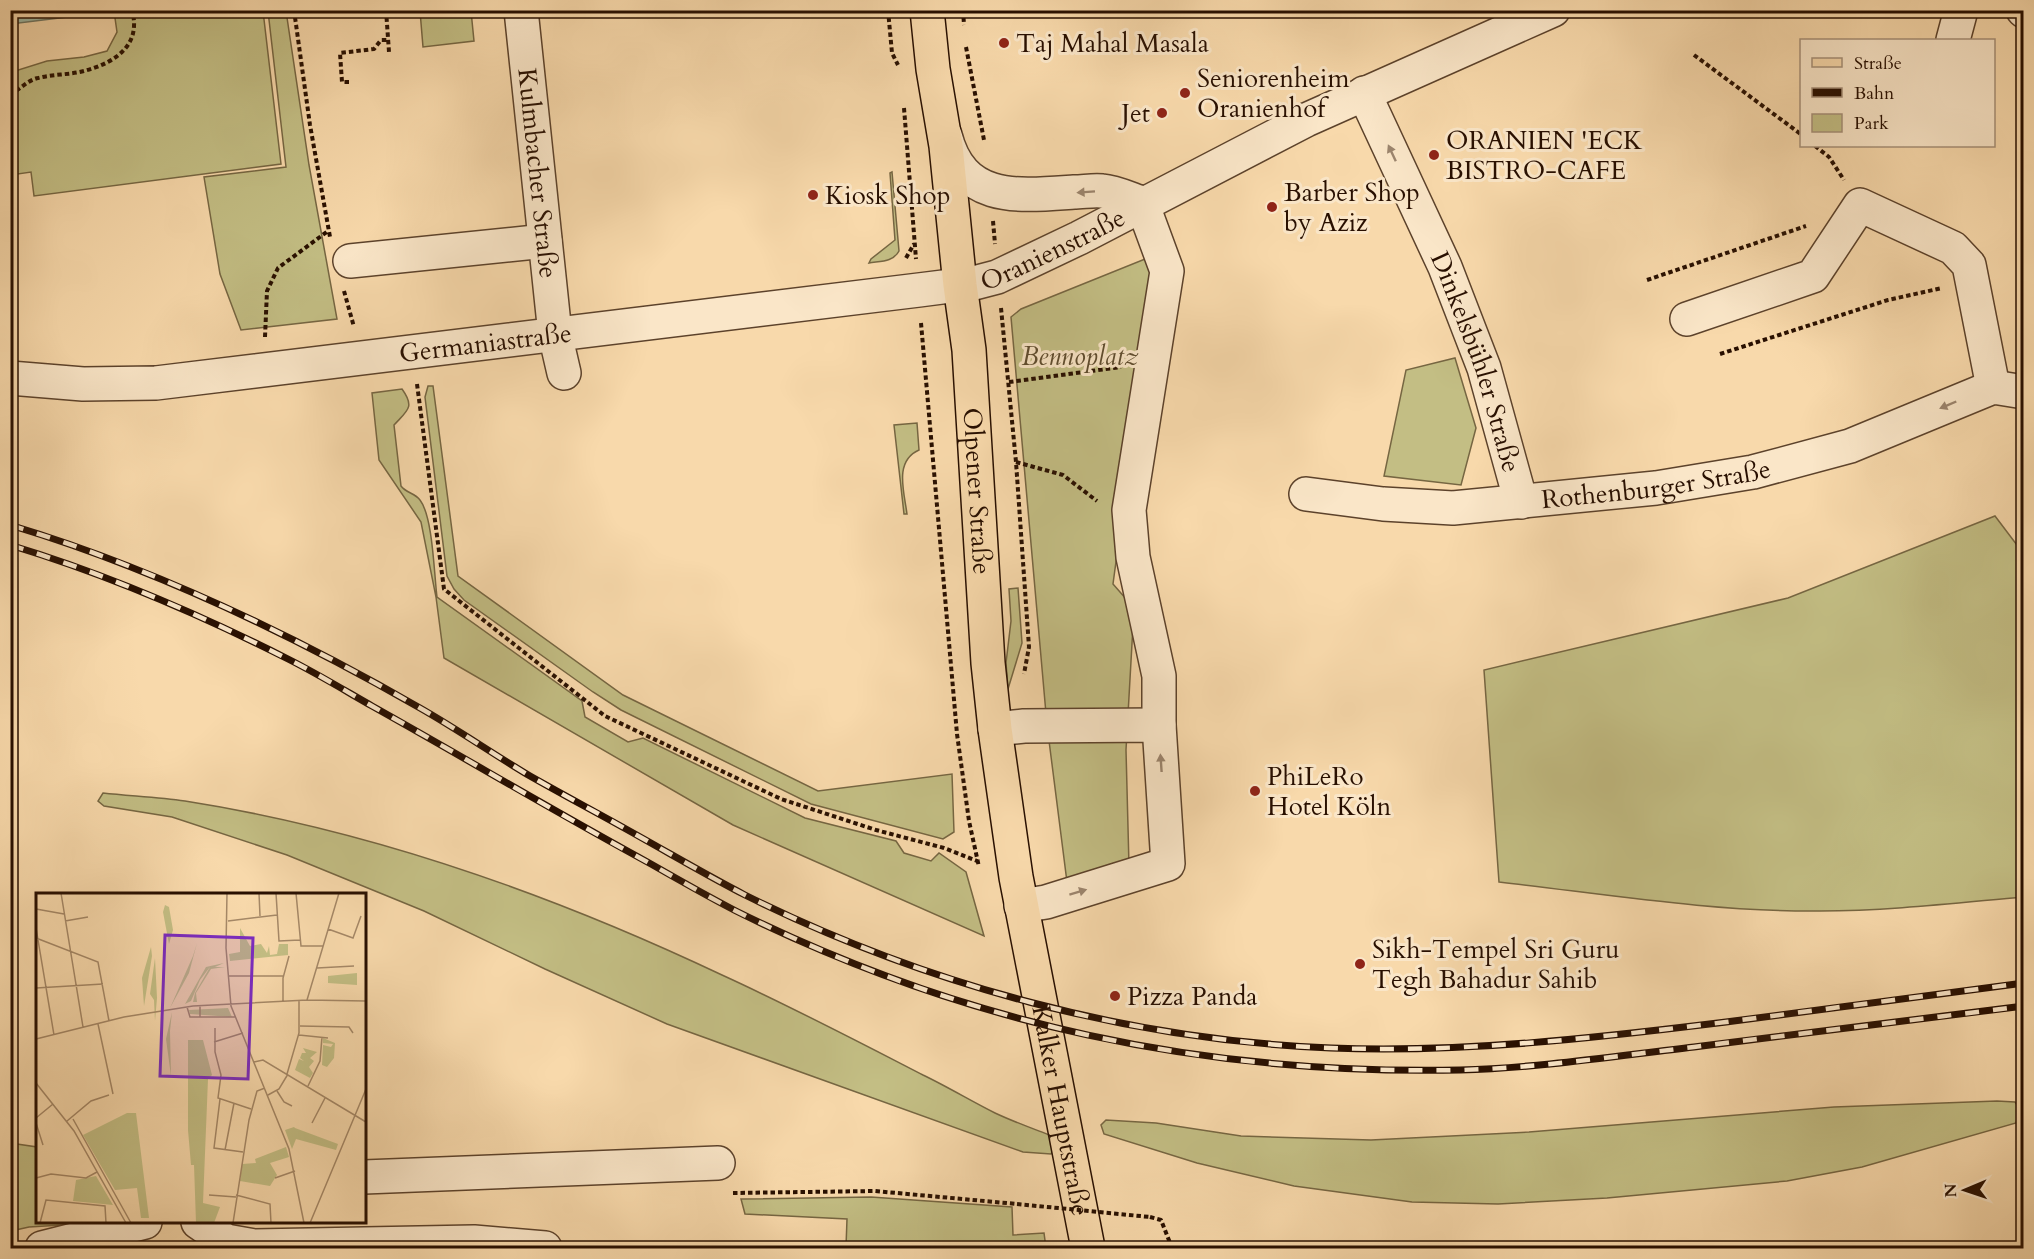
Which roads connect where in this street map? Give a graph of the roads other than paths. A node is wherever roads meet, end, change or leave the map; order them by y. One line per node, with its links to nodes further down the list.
1 (521, 10): 9 (street, Kulmbacher Straße)
2 (927, 10): 7 (main road, Olpener Straße)
3 (1553, 10): 6 (street, Oranienstraße)
4 (1961, 10): 5 (street)
5 (1953, 39)
6 (1364, 93): 8 (street, Oranienstraße); 18 (street, Dinkelsbühler Straße, one-way to 6)
7 (944, 132): 8 (street, Oranienstraße, one-way to 7); 11 (main road, Olpener Straße)
8 (1142, 203): 11 (street, Oranienstraße); 19 (street)
9 (545, 241): 10 (street); 13 (street, Kulmbacher Straße)
10 (341, 262)
11 (960, 285): 13 (street, Germaniastraße); 20 (main road, Olpener Straße)
12 (1687, 319): 16 (street, Rothenburger Straße)
13 (555, 334): 14 (street, Kulmbacher Straße); 15 (street, Germaniastraße)
14 (564, 373)
15 (10, 378)
16 (2008, 389): 18 (street, Rothenburger Straße, one-way to 18)
17 (1306, 494): 18 (street, Rothenburger Straße)
18 (1521, 502)
19 (1159, 725): 20 (street); 21 (street, one-way to 19)
20 (1009, 728): 21 (main road, Olpener Straße)
21 (1022, 906): 22 (main road, Olpener Straße)
22 (1034, 973): 29 (main road, Kalker Hauptstraße)
23 (718, 1162): 24 (street)
24 (366, 1177)
25 (137, 1223): 27 (street)
26 (205, 1223): 28 (street)
27 (42, 1248)
28 (545, 1248)
29 (1088, 1248)

